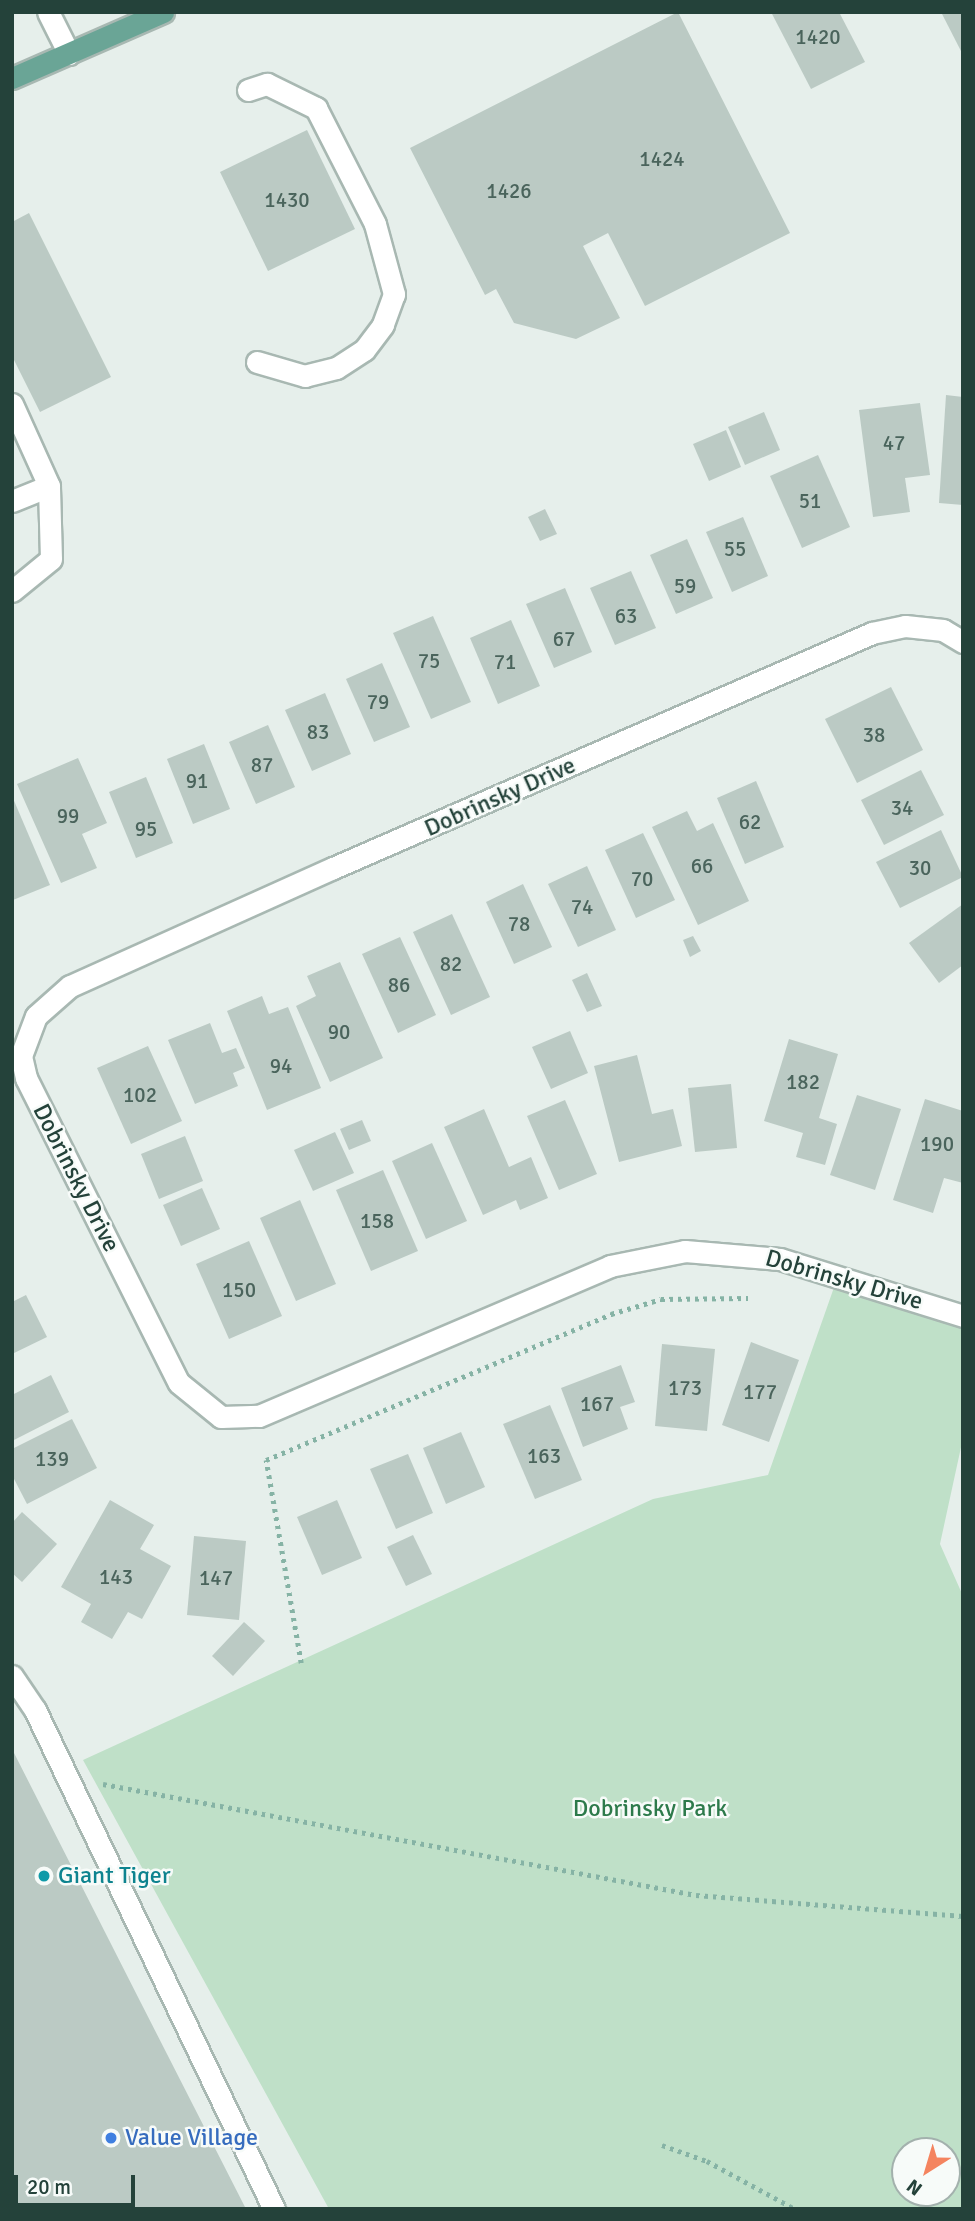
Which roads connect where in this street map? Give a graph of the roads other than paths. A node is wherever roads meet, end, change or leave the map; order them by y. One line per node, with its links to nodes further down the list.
1 (48, 12): 3 (street)
2 (163, 12): 3 (main road)
3 (69, 54): 4 (main road)
4 (12, 78)
5 (248, 90): 6 (street)
6 (257, 362)
7 (12, 404): 8 (street)
8 (50, 486): 9 (street); 10 (street)
9 (12, 501)
10 (12, 591)
11 (963, 642): 12 (street, Dobrinsky Drive)
12 (963, 1316)
13 (12, 1676): 14 (street)
14 (274, 2209)

